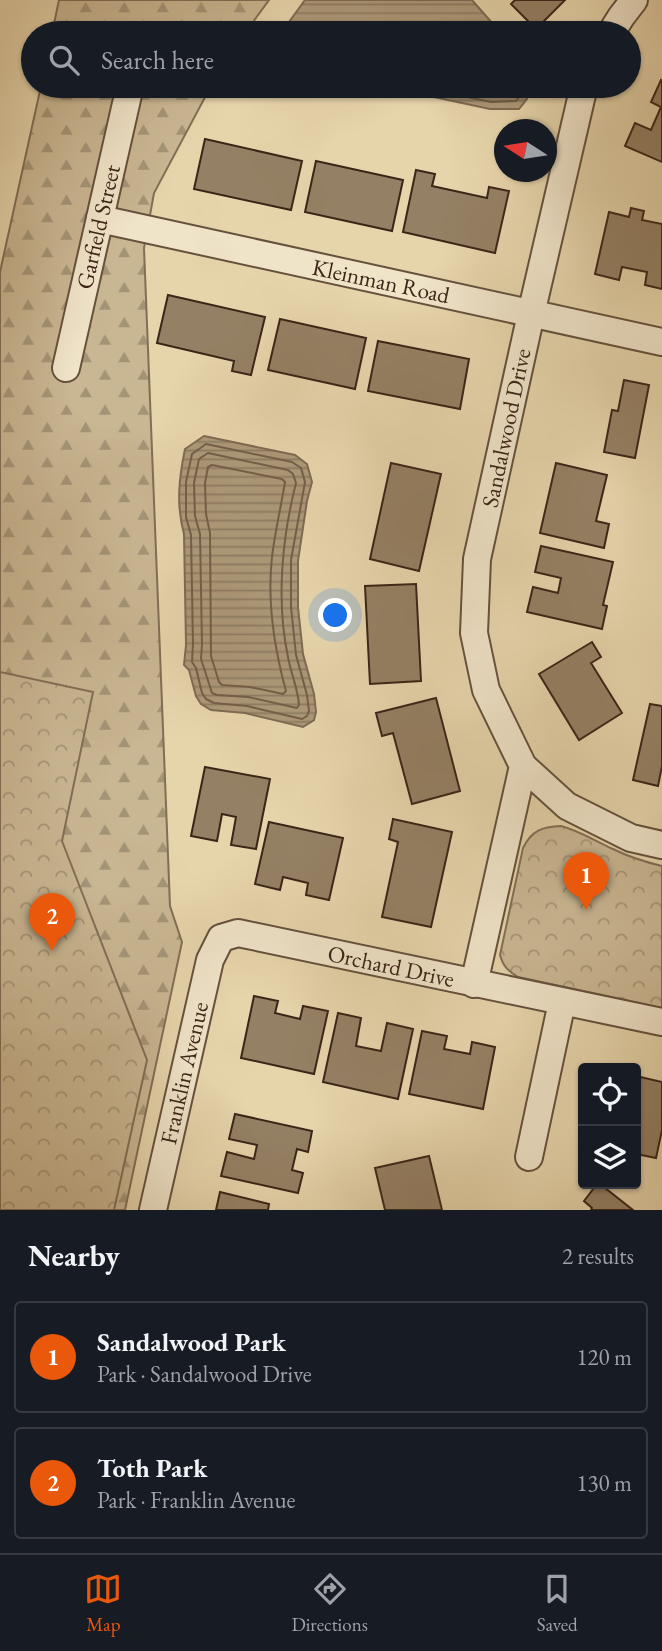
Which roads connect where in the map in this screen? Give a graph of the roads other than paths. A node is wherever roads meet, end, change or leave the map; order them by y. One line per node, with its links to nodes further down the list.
1 (634, 0): 2 (street)
2 (618, 21)
3 (127, 98): 5 (street, Garfield Street)
4 (581, 98): 6 (street, Sandalwood Drive)
5 (100, 219): 6 (street, Kleinman Road); 8 (street, Garfield Street)
6 (531, 314): 7 (street, Kleinman Road); 9 (street, Sandalwood Drive)
7 (662, 342)
8 (66, 368)
9 (523, 766): 10 (street, Sandalwood Drive); 12 (street)
10 (662, 845)
11 (222, 938): 12 (street, Orchard Drive); 16 (street, Franklin Avenue)
12 (474, 984): 13 (street, Orchard Drive)
13 (562, 1002): 14 (street); 15 (street)
14 (662, 1022)
15 (529, 1157)
16 (153, 1210)

